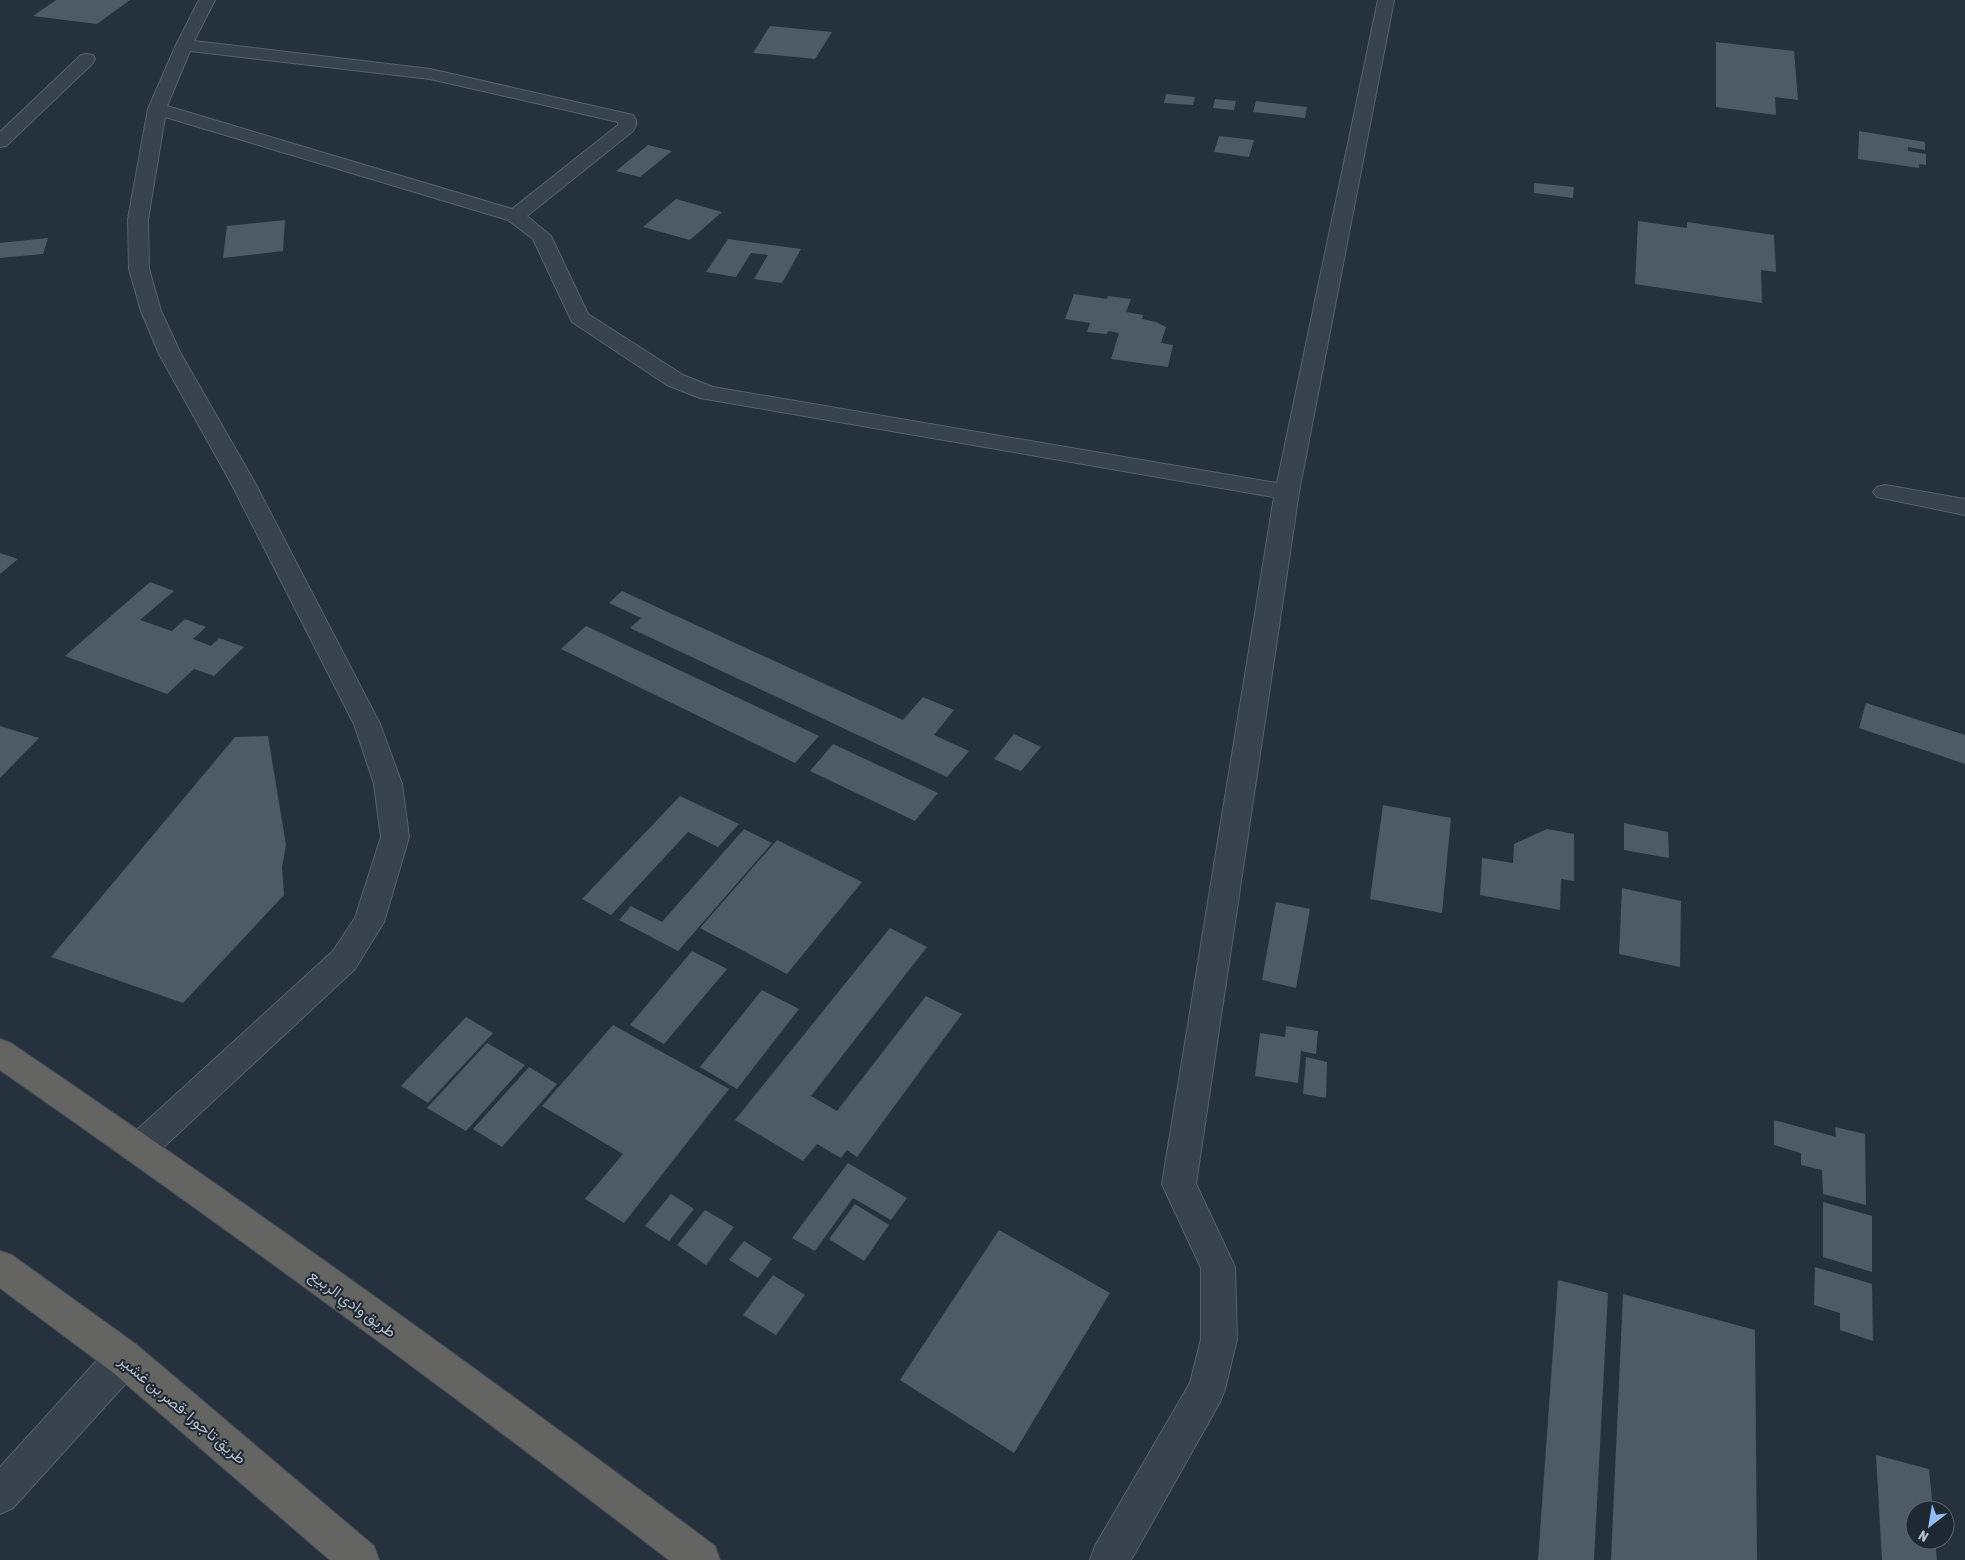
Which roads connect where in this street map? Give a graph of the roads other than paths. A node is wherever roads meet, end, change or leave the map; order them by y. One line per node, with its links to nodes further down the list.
1 (207, 0): 3 (street)
2 (1386, 0): 8 (street)
3 (184, 45): 5 (street); 7 (street)
4 (87, 59): 6 (street)
5 (158, 108): 7 (street); 12 (street)
6 (0, 142)
7 (515, 216): 8 (street)
8 (1286, 492): 18 (street)
9 (1885, 492): 10 (street)
10 (1965, 507)
11 (0, 1053): 12 (highway, طريق وادي الربيع)
12 (140, 1148): 17 (highway, طريق وادي الربيع)
13 (0, 1268): 14 (highway, طريق تاجورا -قصر بن غشير)
14 (124, 1358): 15 (street); 16 (highway, طريق تاجورا -قصر بن غشير)
15 (0, 1495)
16 (360, 1560)
17 (701, 1560)
18 (1109, 1560)

